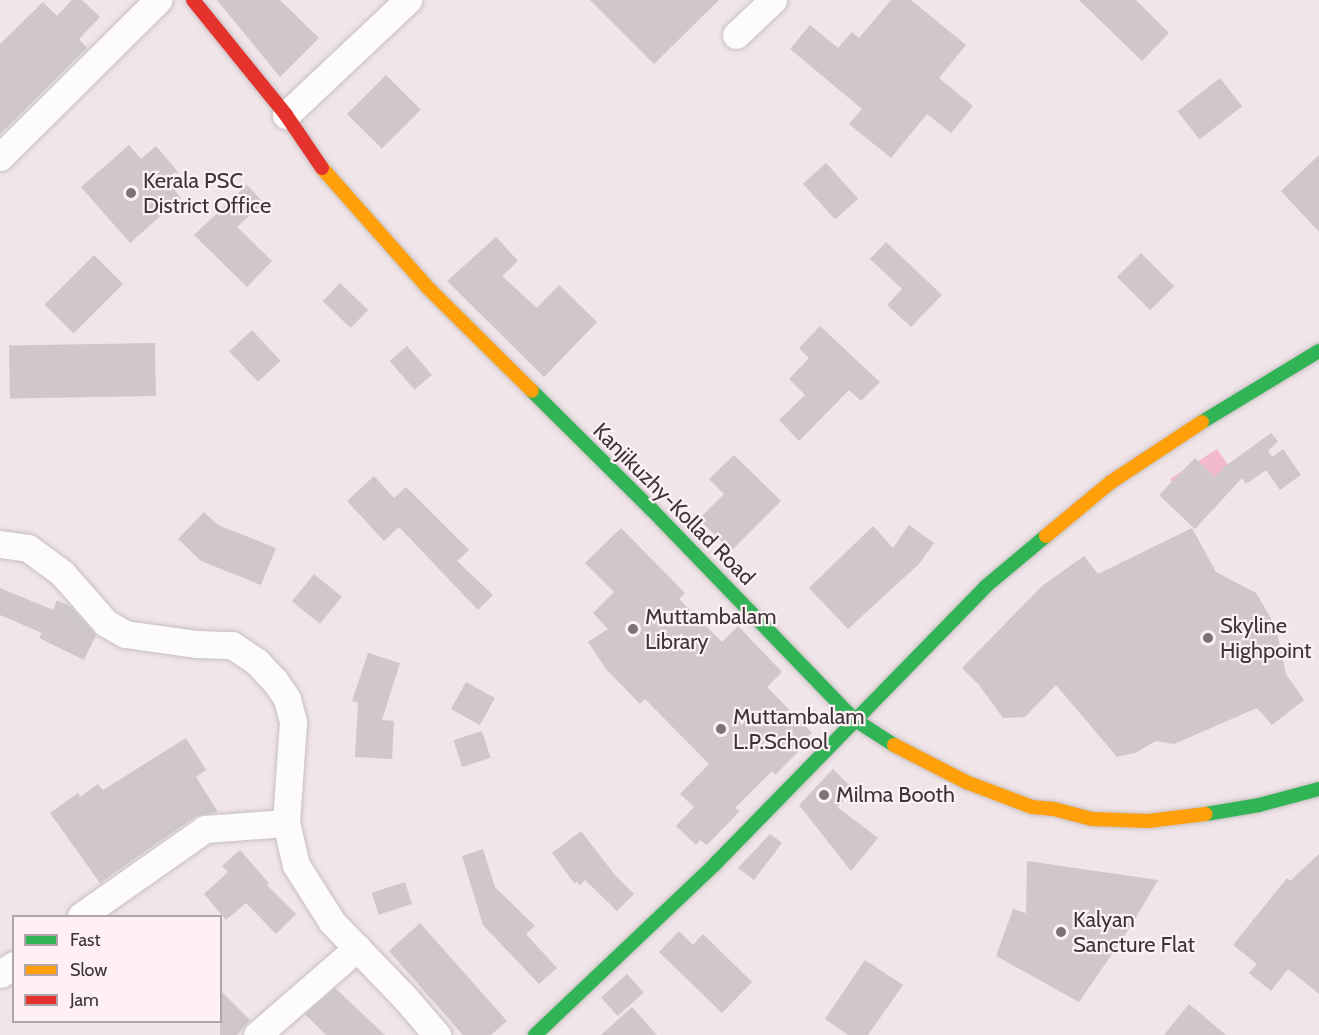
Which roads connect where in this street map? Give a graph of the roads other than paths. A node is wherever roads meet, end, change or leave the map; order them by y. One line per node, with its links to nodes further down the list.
1 (158, 0): 7 (street)
2 (193, 0): 6 (main road, Kanjikuzhy-Kollad Road)
3 (408, 0): 6 (street)
4 (773, 0): 5 (street)
5 (736, 35)
6 (286, 115): 10 (main road, Kanjikuzhy-Kollad Road)
7 (0, 158)
8 (1319, 351): 10 (main road)
9 (0, 544): 12 (street)
10 (855, 720): 11 (main road, Kanjikuzhy-Kollad Road); 17 (main road)
11 (1319, 789)
12 (286, 823): 13 (street); 14 (street)
13 (82, 915)
14 (357, 948): 15 (street); 16 (street)
15 (257, 1035)
16 (437, 1035)
17 (536, 1035)

